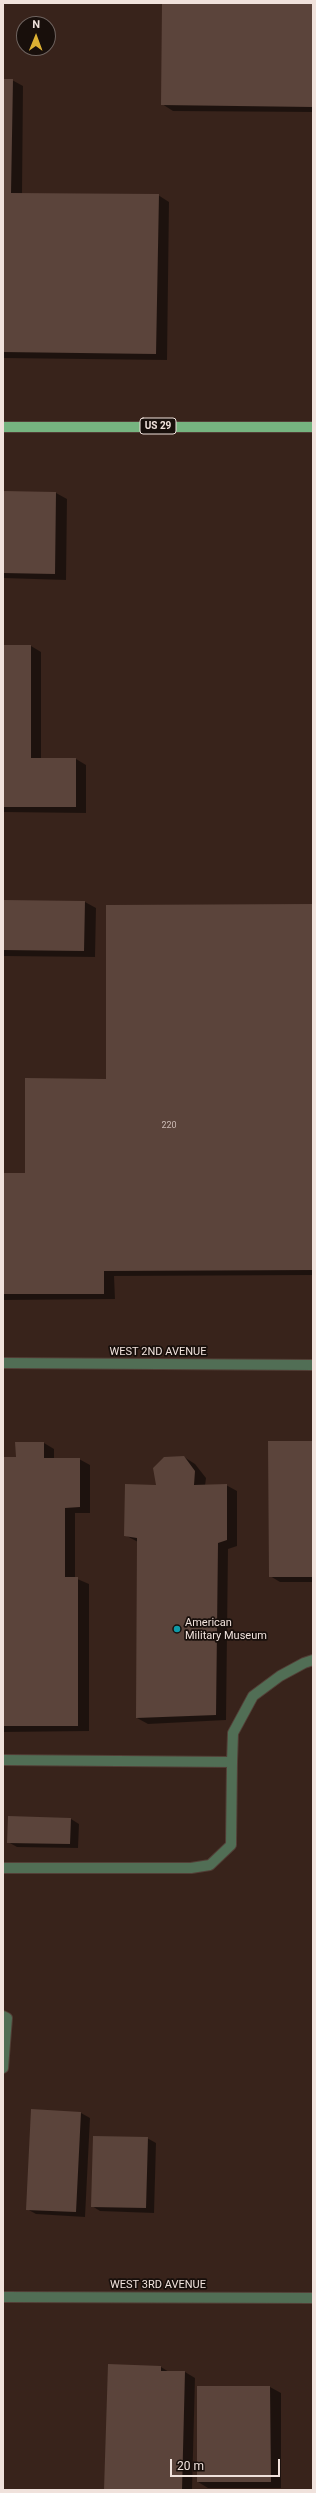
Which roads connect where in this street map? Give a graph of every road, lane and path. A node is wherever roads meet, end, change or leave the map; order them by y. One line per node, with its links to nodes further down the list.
1 (3, 427): 2 (main road, US 29)
2 (313, 428)
3 (3, 1363): 4 (street, WEST 2ND AVENUE)
4 (313, 1365)
5 (313, 1660): 7 (street)
6 (3, 1760): 7 (street)
7 (232, 1762): 8 (street)
8 (3, 1868)
9 (3, 2016): 10 (street)
10 (3, 2068)
11 (3, 2297): 12 (street, WEST 3RD AVENUE)
12 (313, 2298)

